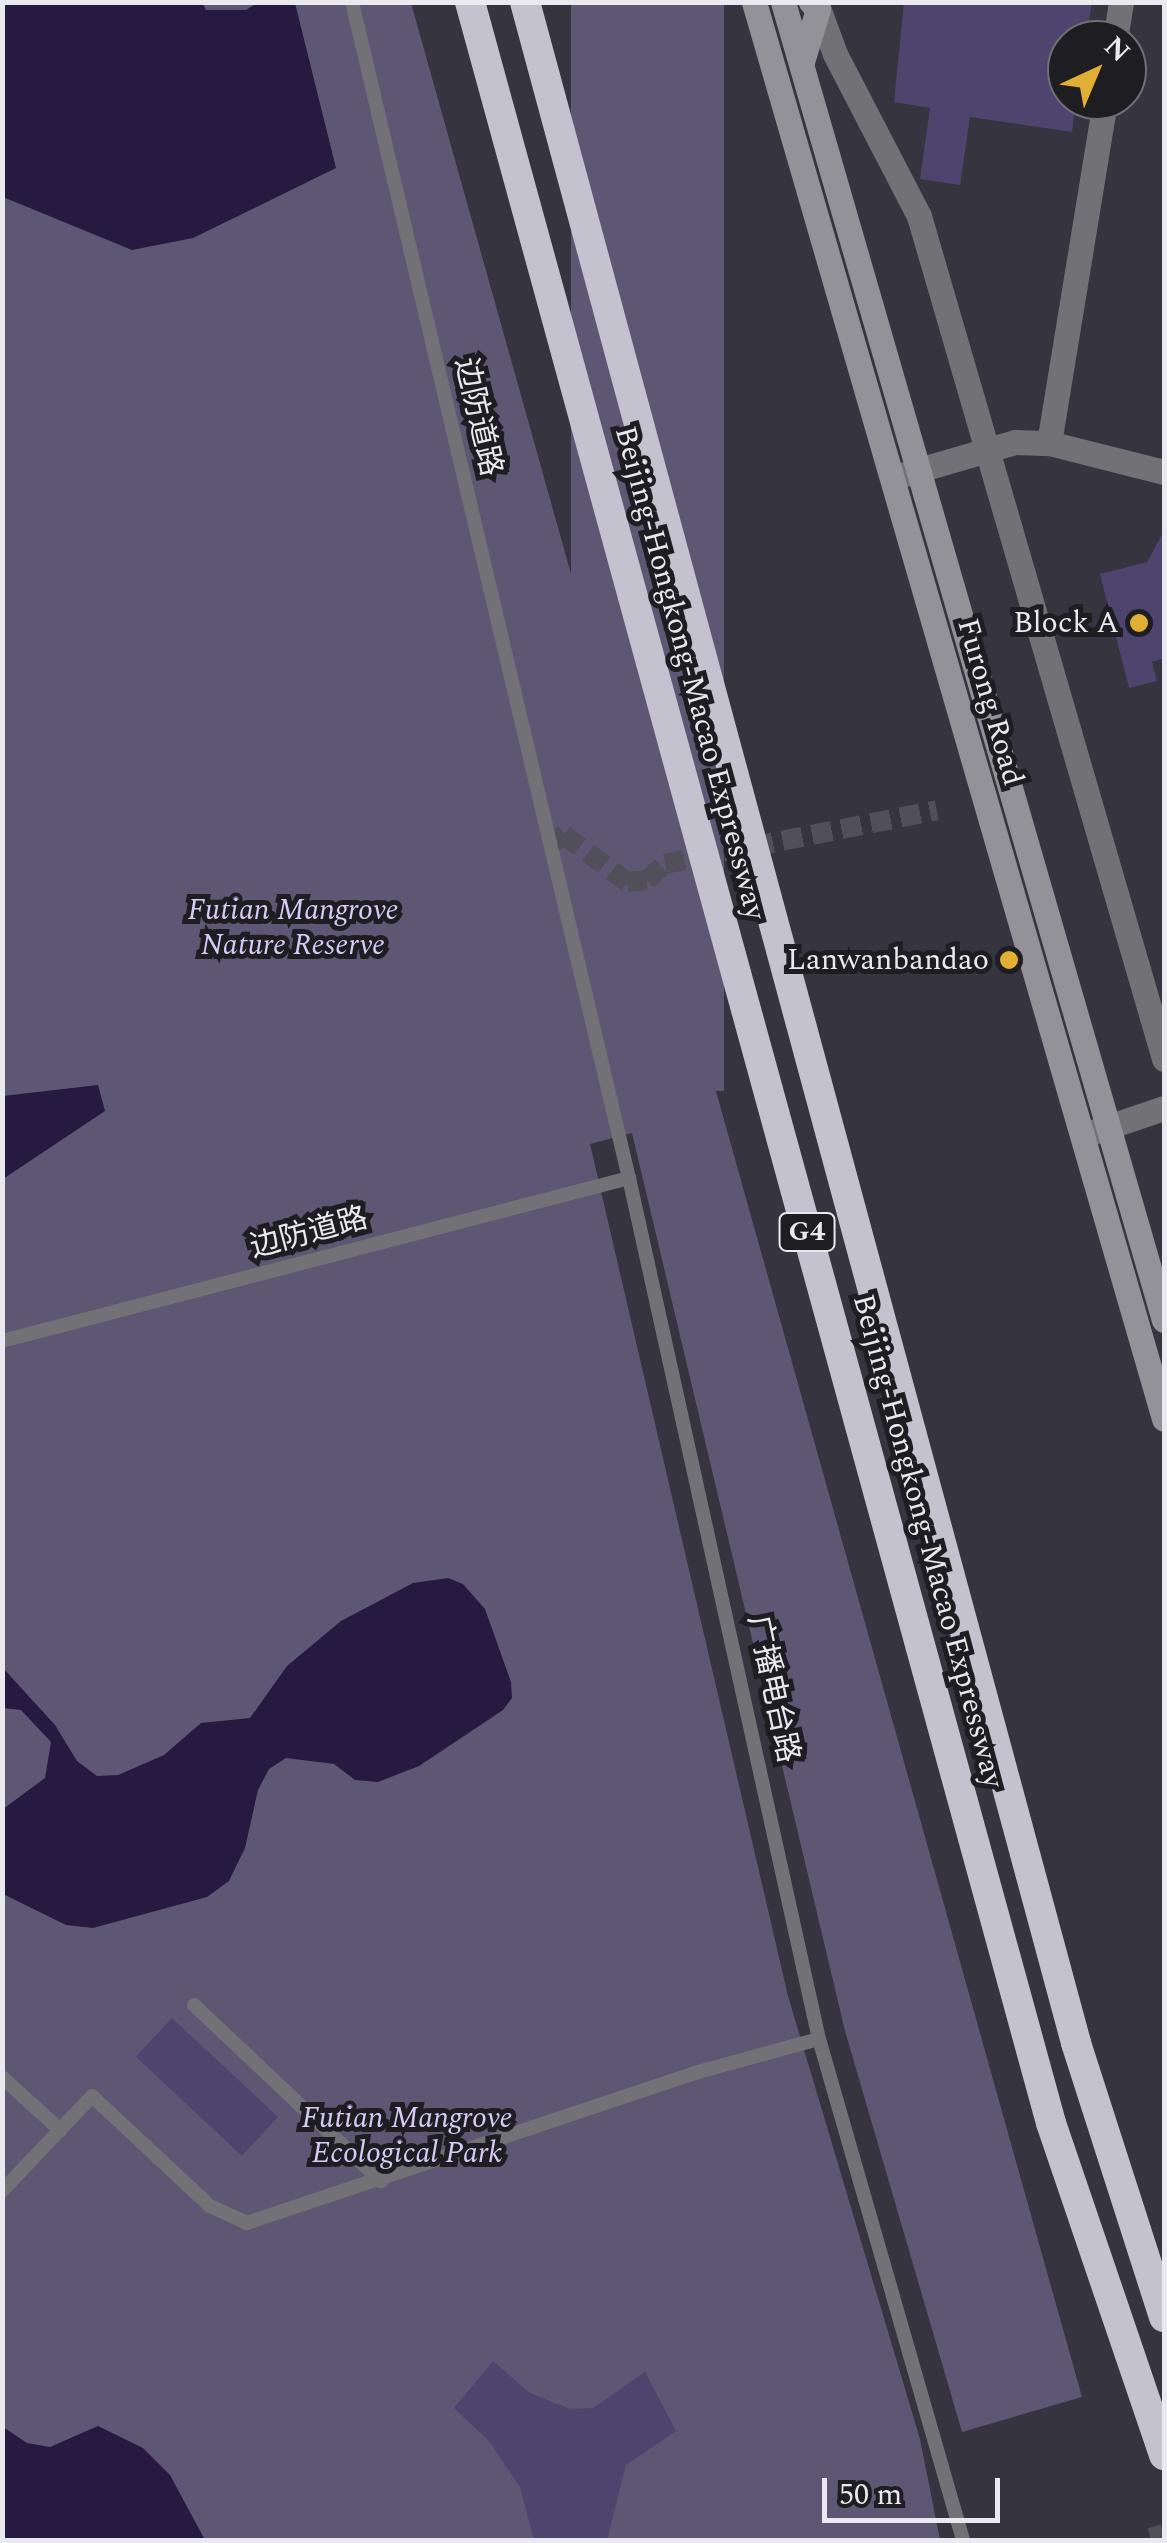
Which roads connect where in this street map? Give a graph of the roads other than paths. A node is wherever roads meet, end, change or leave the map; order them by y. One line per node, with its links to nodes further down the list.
1 (352, 2): 14 (lane, 边防道路)
2 (470, 2): 30 (highway, Beijing-Hongkong-Macao Expressway / G4)
3 (526, 2): 29 (highway, Beijing-Hongkong-Macao Expressway / G4)
4 (754, 2): 13 (main road, Furong Road)
5 (783, 2): 7 (main road, Furong Road)
6 (815, 5): 7 (main road); 10 (street)
7 (801, 65): 11 (main road, Furong Road)
8 (1102, 120): 9 (street)
9 (1049, 443): 10 (street); 12 (street)
10 (988, 450): 11 (street); 15 (street)
11 (918, 470): 13 (street); 17 (main road, Furong Road)
12 (1164, 472)
13 (892, 478): 18 (main road, Furong Road)
14 (550, 844): 19 (lane, 广播电台路)
15 (1164, 1059)
16 (1164, 1108): 17 (street)
17 (1108, 1127): 18 (street); 20 (main road, Furong Road)
18 (1082, 1136): 22 (main road, Furong Road)
19 (629, 1178): 21 (lane, 边防道路); 24 (lane, 广播电台路)
20 (1164, 1320)
21 (2, 1342)
22 (1164, 1420)
23 (194, 2005): 27 (lane)
24 (819, 2040): 27 (lane); 31 (lane, 广播电台路)
25 (2, 2076): 26 (lane)
26 (60, 2130): 27 (lane); 28 (lane)
27 (381, 2181)
28 (2, 2191)
29 (1164, 2318)
30 (1164, 2456)
31 (962, 2540)

